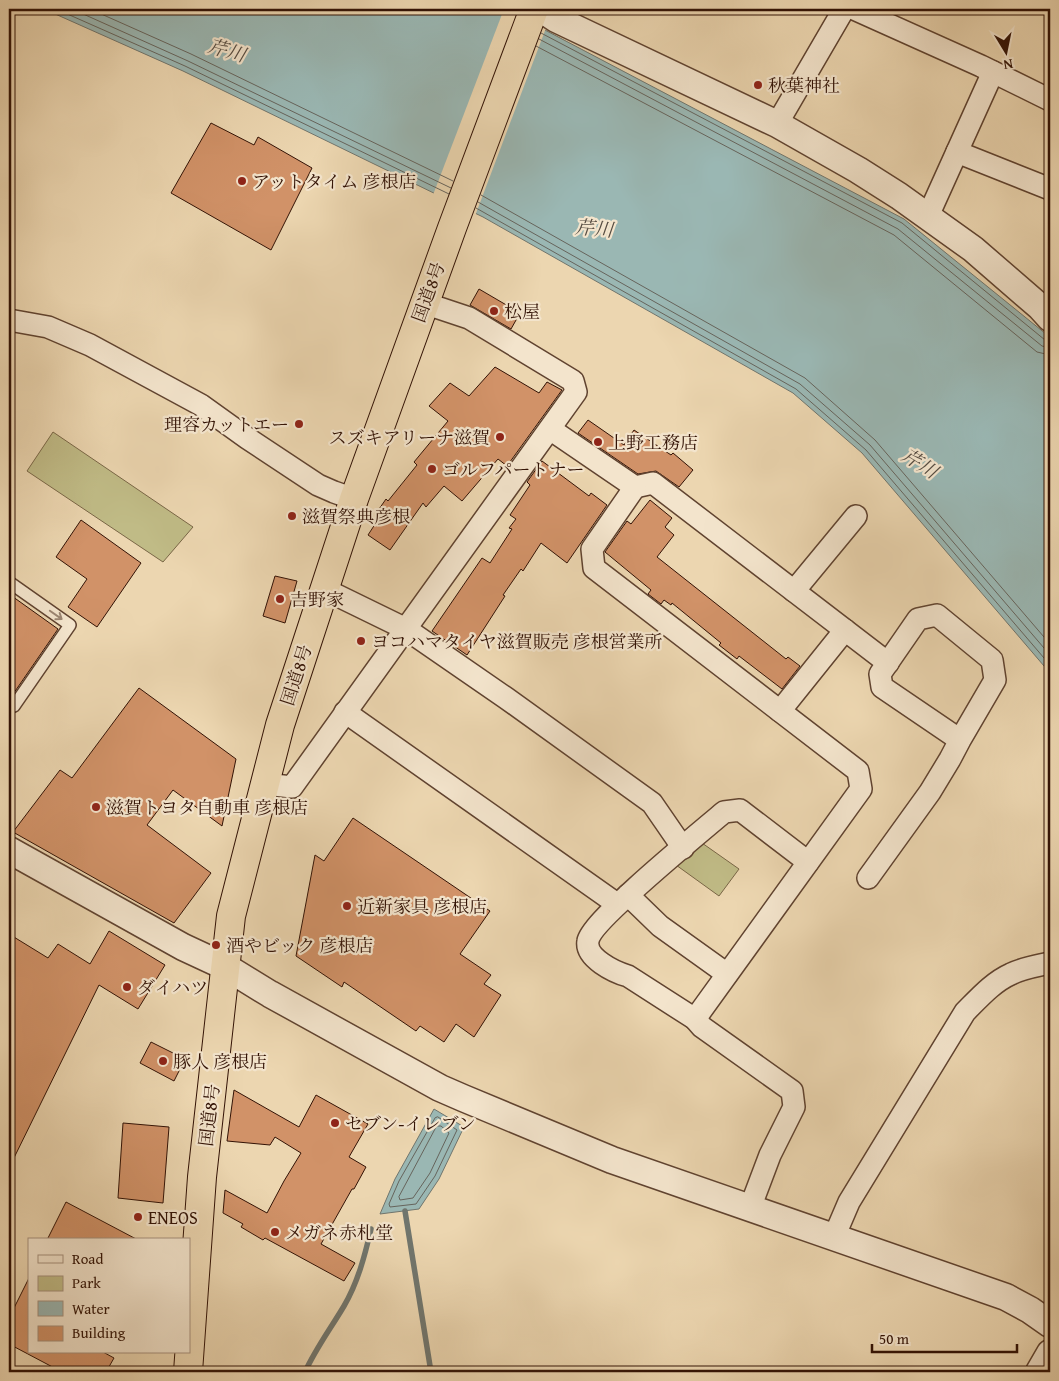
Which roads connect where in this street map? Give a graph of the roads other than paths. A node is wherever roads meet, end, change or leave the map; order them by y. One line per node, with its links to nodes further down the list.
1 (844, 9): 6 (street)
2 (854, 9): 4 (street)
3 (535, 12): 6 (street); 10 (highway, 国道8号)
4 (993, 72): 5 (street); 7 (street)
5 (1050, 100)
6 (777, 124): 9 (street)
7 (957, 152): 8 (street); 9 (street)
8 (1050, 189)
9 (928, 216): 11 (street)
10 (424, 303): 13 (street); 15 (highway, 国道8号)
11 (1050, 318)
12 (9, 320): 15 (street)
13 (550, 429): 14 (street); 20 (street)
14 (635, 487): 19 (street); 24 (street)
15 (354, 499): 18 (highway, 国道8号)
16 (856, 516): 19 (street)
17 (13, 584): 23 (lane, one-way to 23)
18 (324, 589): 20 (street); 27 (highway, 国道8号)
19 (794, 591): 21 (street)
20 (406, 629): 25 (street); 28 (street)
21 (845, 630): 22 (street); 24 (street)
22 (888, 663): 26 (street); 26 (street)
23 (9, 708)
24 (780, 711): 30 (street)
25 (345, 712): 27 (street); 32 (street)
26 (960, 740): 31 (street)
27 (265, 784): 34 (highway, 国道8号)
28 (683, 848): 30 (street); 32 (street)
29 (9, 850): 34 (street)
30 (808, 862): 35 (street)
31 (868, 878)
32 (622, 900): 35 (street); 36 (street)
33 (1050, 963): 38 (street)
34 (226, 967): 37 (street); 40 (highway, 国道8号)
35 (728, 974): 36 (street)
36 (695, 1019): 37 (street)
37 (750, 1208): 38 (street)
38 (834, 1237): 39 (street)
39 (1050, 1324)
40 (190, 1344)
41 (1050, 1353): 44 (street)
42 (189, 1354): 43 (highway, 国道8号)
43 (188, 1372)
44 (1039, 1372)

